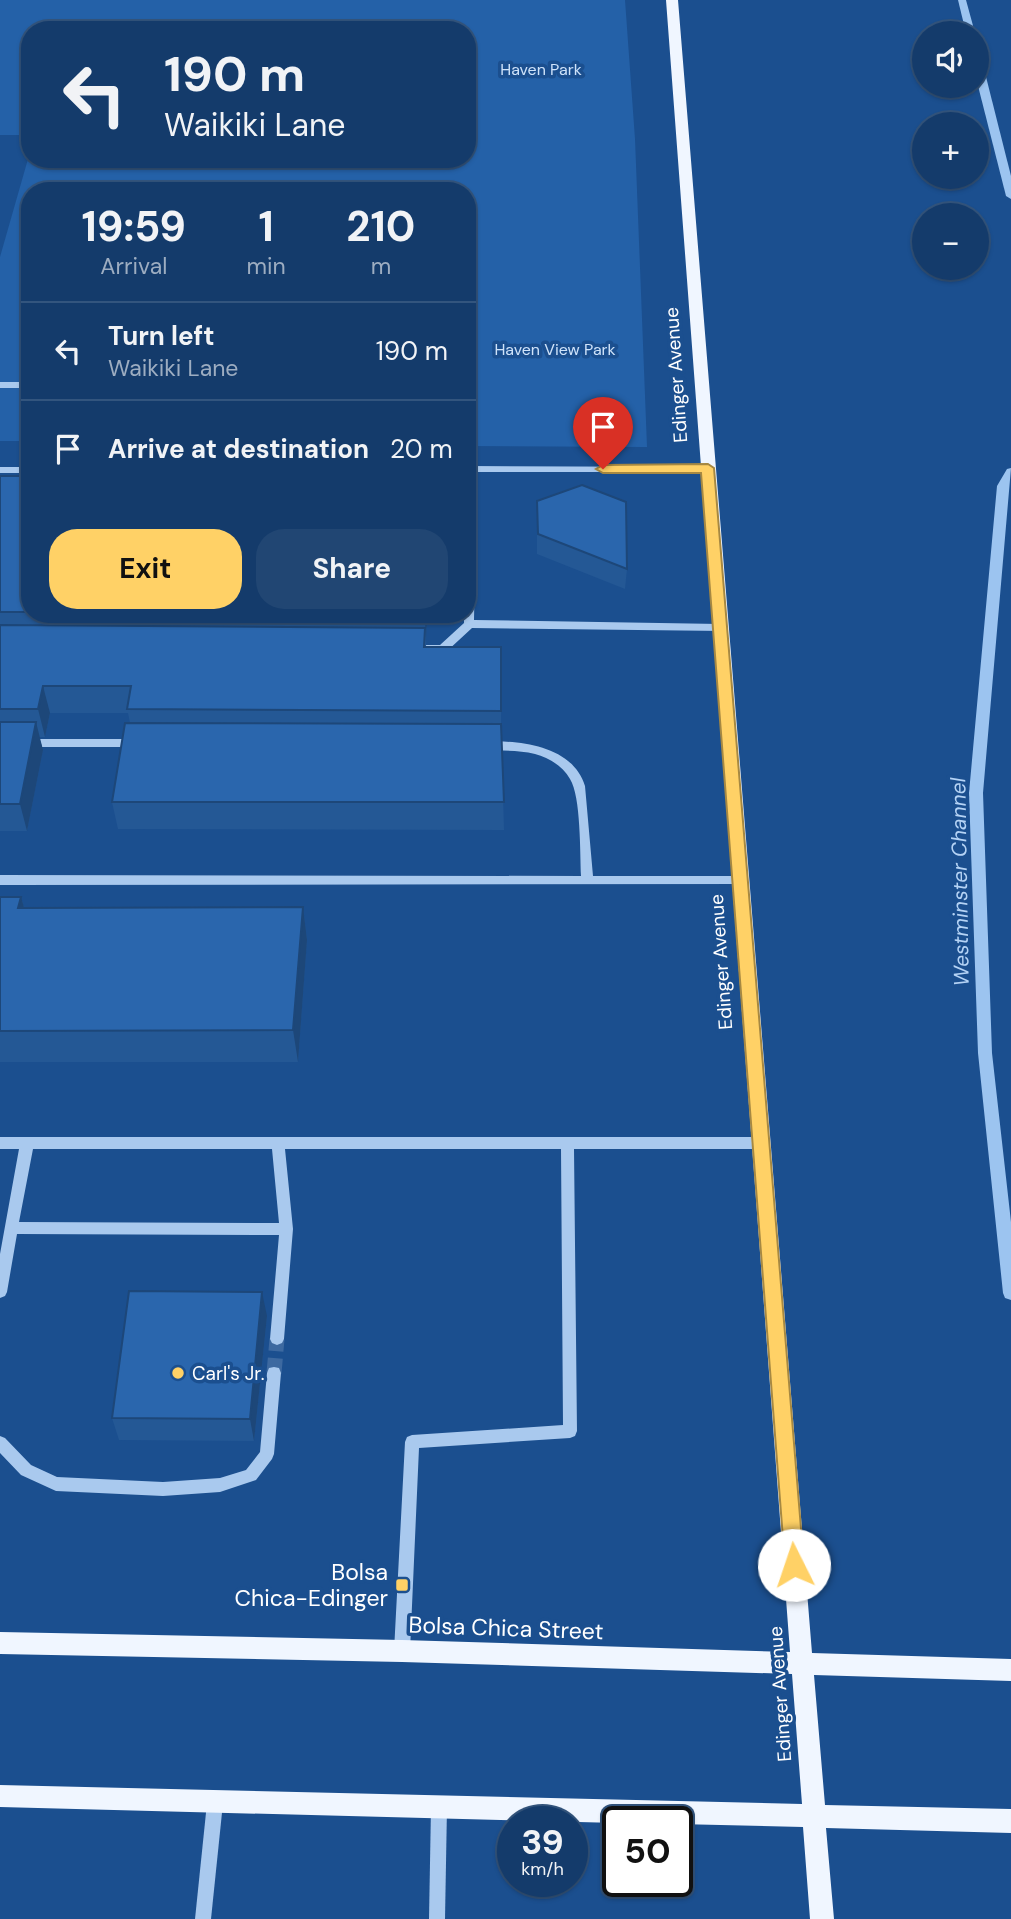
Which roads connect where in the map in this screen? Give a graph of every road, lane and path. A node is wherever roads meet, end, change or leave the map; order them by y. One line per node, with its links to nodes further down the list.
1 (672, 0): 4 (main road, Edinger Avenue)
2 (0, 385): 3 (street)
3 (21, 386)
4 (708, 468): 5 (street); 9 (main road, Edinger Avenue)
5 (476, 469)
6 (0, 470): 7 (street)
7 (21, 470)
8 (469, 624): 9 (street); 10 (street)
9 (720, 628): 16 (main road, Edinger Avenue)
10 (415, 648)
11 (0, 743): 12 (street)
12 (149, 743)
13 (479, 745): 15 (street)
14 (0, 880): 15 (street)
15 (587, 881): 16 (street)
16 (739, 881): 21 (main road, Edinger Avenue)
17 (0, 1143): 18 (street)
18 (27, 1143): 19 (street); 22 (street)
19 (278, 1143): 20 (street); 23 (street)
20 (567, 1143): 21 (street); 29 (street)
21 (760, 1143): 30 (main road, Edinger Avenue)
22 (11, 1228): 23 (street); 24 (street)
23 (286, 1229): 25 (street)
24 (0, 1292)
25 (277, 1339)
26 (274, 1373): 27 (street)
27 (0, 1443)
28 (0, 1643): 29 (main road, Bolsa Chica Street)
29 (402, 1651): 30 (main road, Bolsa Chica Street)
30 (802, 1663): 31 (main road, Bolsa Chica Street); 35 (main road, Edinger Avenue)
31 (1011, 1670)
32 (0, 1796): 33 (main road)
33 (215, 1803): 34 (main road); 37 (street)
34 (439, 1807): 35 (main road); 38 (lane)
35 (814, 1817): 36 (main road); 39 (main road, Edinger Avenue)
36 (1011, 1821)
37 (204, 1919)
38 (437, 1919)
39 (822, 1919)

